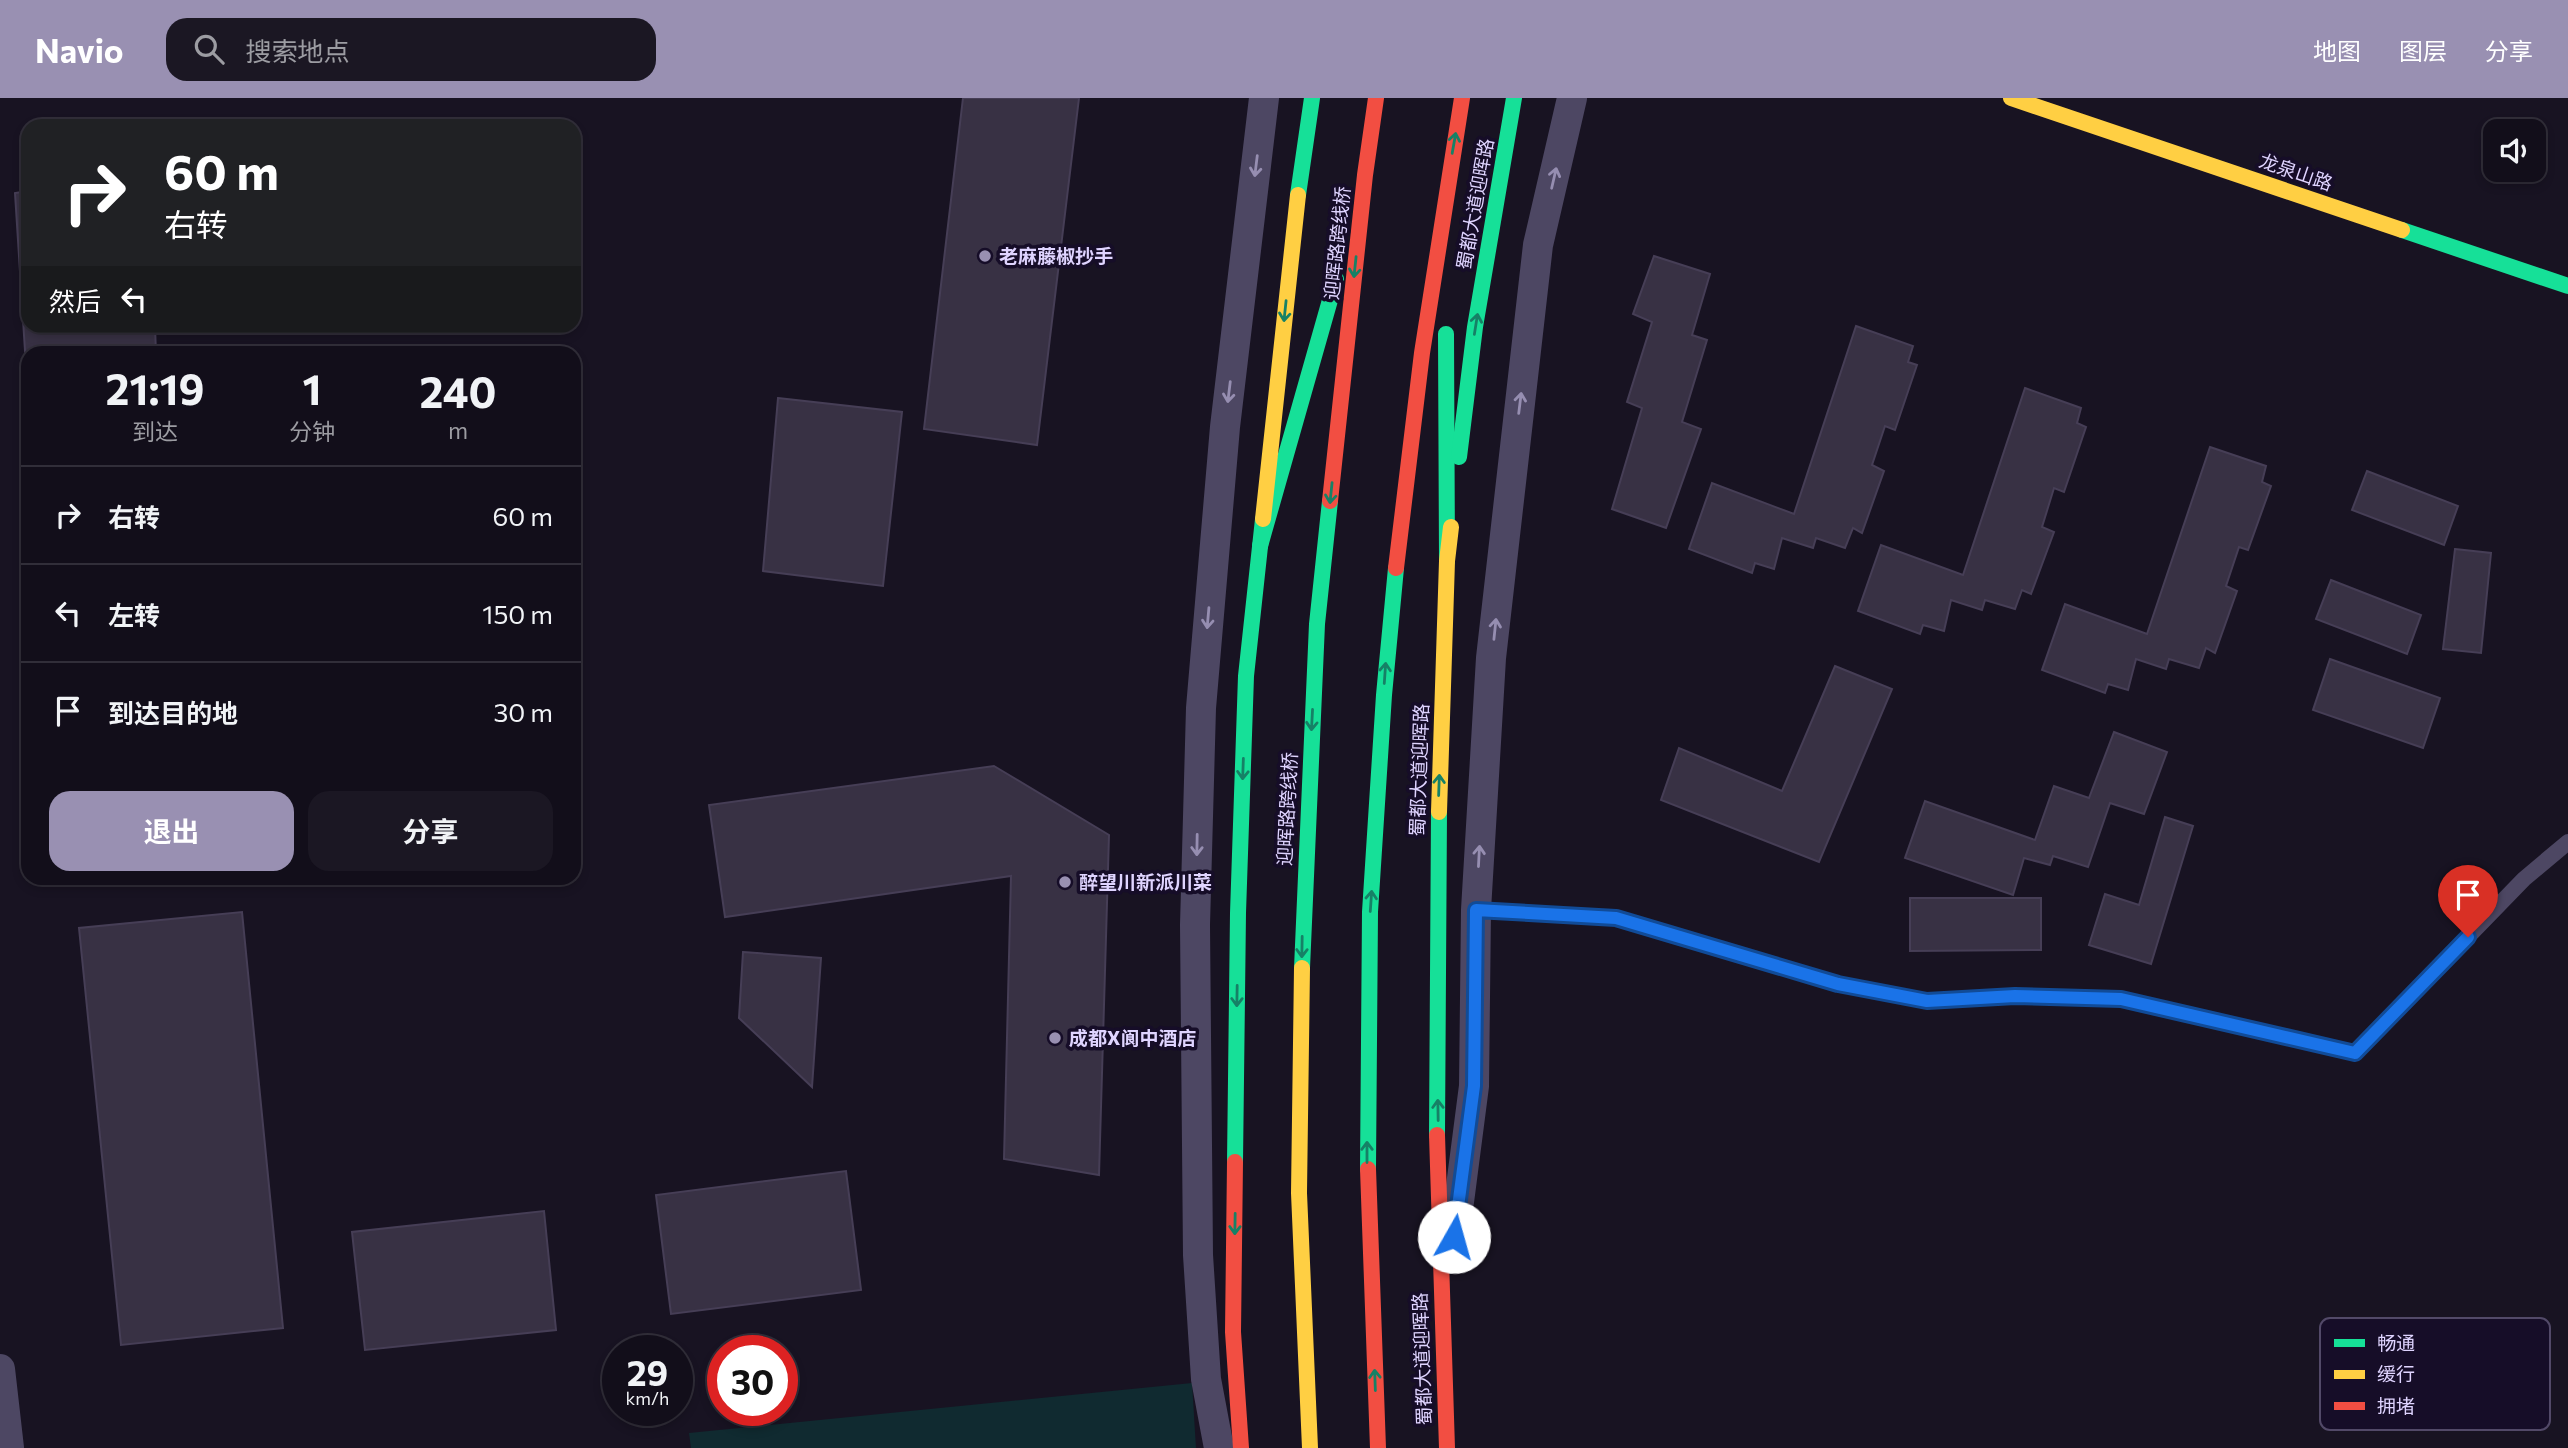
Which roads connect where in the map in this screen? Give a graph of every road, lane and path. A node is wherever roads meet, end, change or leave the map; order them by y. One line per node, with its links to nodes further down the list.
1 (1264, 98): 19 (street, one-way to 19)
2 (1312, 98): 12 (main road, one-way to 12)
3 (1365, 98): 9 (main road)
4 (1376, 98): 9 (main road)
5 (1462, 98): 10 (main road, 蜀都大道迎晖路, one-way to 5)
6 (1514, 98): 13 (main road, 蜀都大道迎晖路, one-way to 6)
7 (1572, 98): 15 (street, one-way to 7)
8 (2011, 98): 11 (main road, 龙泉山路)
9 (1365, 175): 12 (main road); 21 (main road, 迎晖路跨线桥, one-way to 21)
10 (1446, 188): 13 (main road); 22 (main road, one-way to 10)
11 (2568, 286)
12 (1260, 546): 20 (main road, one-way to 20)
13 (1447, 561): 16 (main road, 蜀都大道迎晖路, one-way to 13)
14 (2568, 842): 15 (lane)
15 (1476, 910): 16 (street)
16 (1441, 1338): 23 (main road, 蜀都大道迎晖路)
17 (0, 1369): 18 (street)
18 (9, 1448)
19 (1219, 1448)
20 (1241, 1448)
21 (1310, 1448)
22 (1378, 1448)
23 (1447, 1448)

